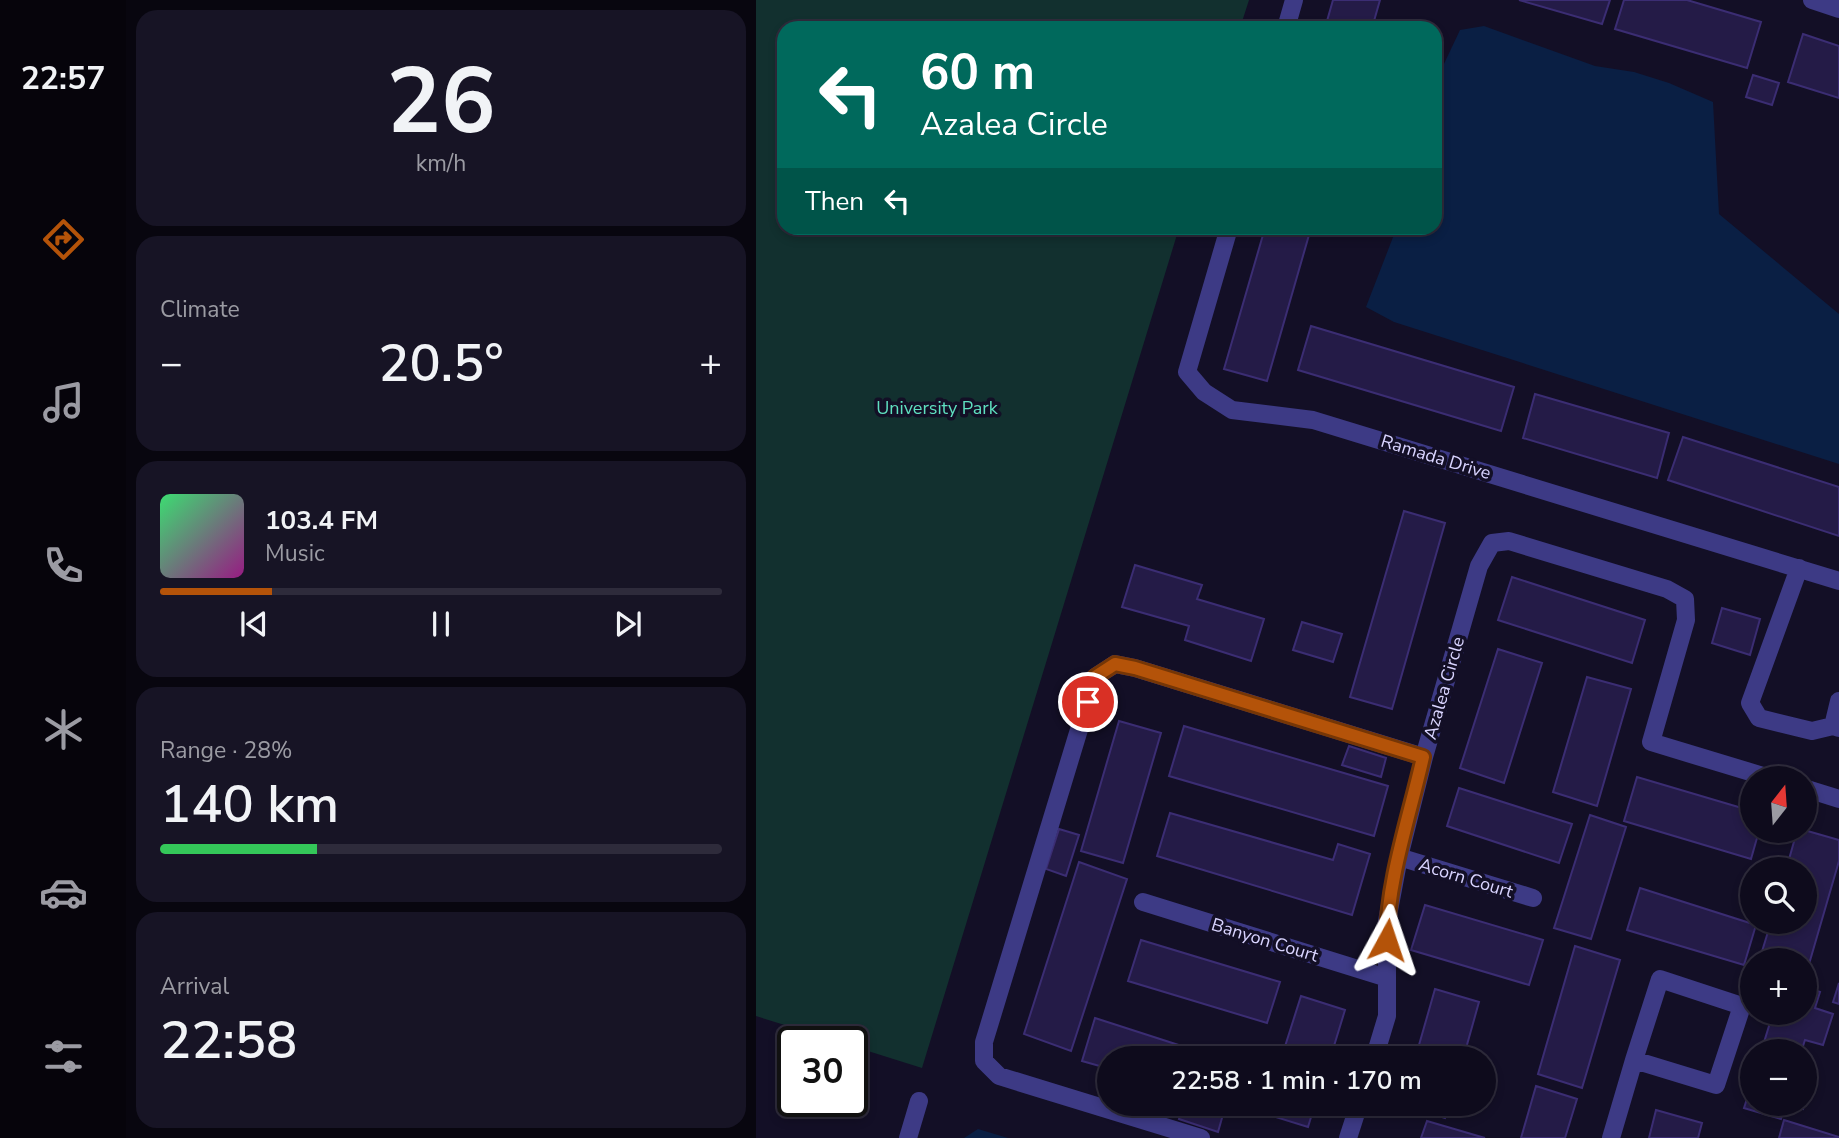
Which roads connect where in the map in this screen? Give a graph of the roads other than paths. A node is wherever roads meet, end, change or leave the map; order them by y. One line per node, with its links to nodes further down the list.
1 (1294, 0): 4 (street)
2 (1812, 0): 3 (street)
3 (1839, 9)
4 (1288, 21)
5 (1226, 235): 6 (street, Ramada Drive)
6 (1799, 568): 7 (street, Ramada Drive); 9 (street)
7 (1839, 580)
8 (1839, 701): 9 (street)
9 (1836, 727)
10 (1423, 757): 11 (street, Azalea Circle); 14 (street); 23 (street, Azalea Circle)
11 (1740, 769)
12 (1817, 792): 13 (street)
13 (1839, 799)
14 (1399, 857): 15 (street, Acorn Court); 17 (street)
15 (1534, 898)
16 (1143, 902): 17 (street, Banyon Court)
17 (1387, 978): 18 (street)
18 (1378, 1046)
19 (1634, 1060): 19 (street); 25 (street)
20 (919, 1101): 22 (street)
21 (1355, 1116): 24 (street)
22 (908, 1138)
23 (1201, 1138)
24 (1348, 1138)
25 (1611, 1138)

